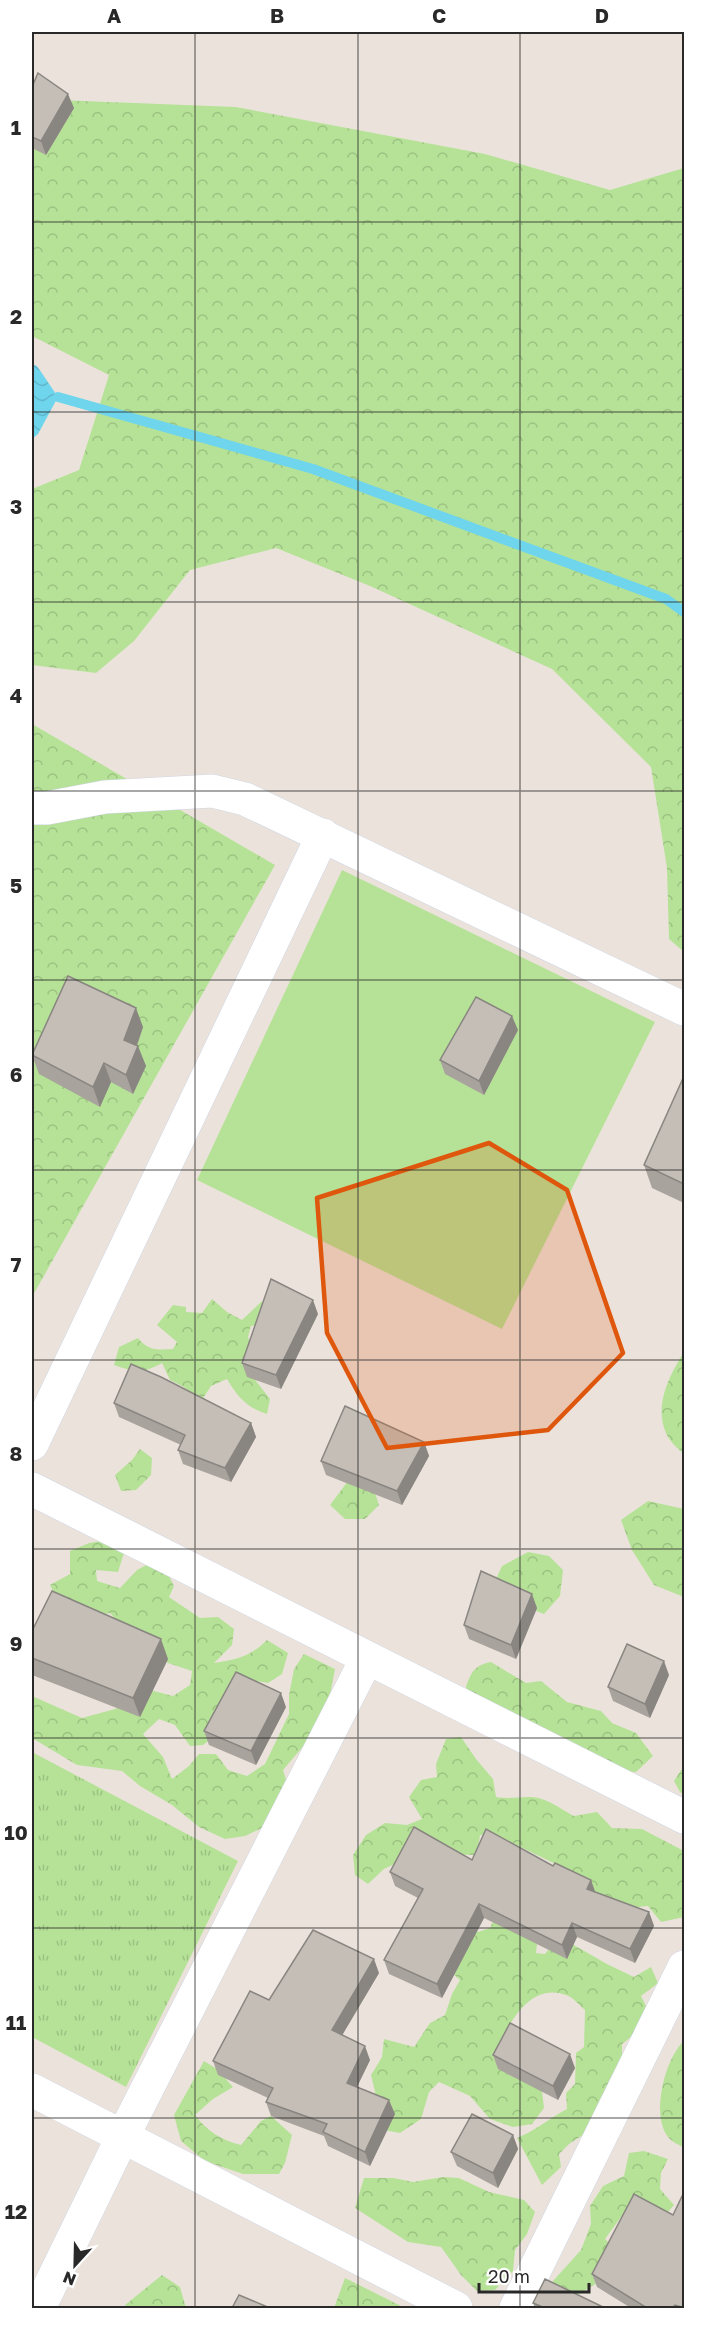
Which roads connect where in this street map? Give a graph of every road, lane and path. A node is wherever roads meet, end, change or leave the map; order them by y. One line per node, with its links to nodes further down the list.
1 (32, 808): 2 (street)
2 (323, 835): 3 (street); 4 (street)
3 (684, 1009)
4 (32, 1444)
5 (32, 1489): 6 (street)
6 (367, 1658): 7 (street); 10 (street)
7 (684, 1816)
8 (684, 1966): 13 (street)
9 (32, 2090): 10 (street)
10 (122, 2138): 11 (street); 12 (street)
11 (39, 2308)
12 (456, 2308)
13 (516, 2308)

